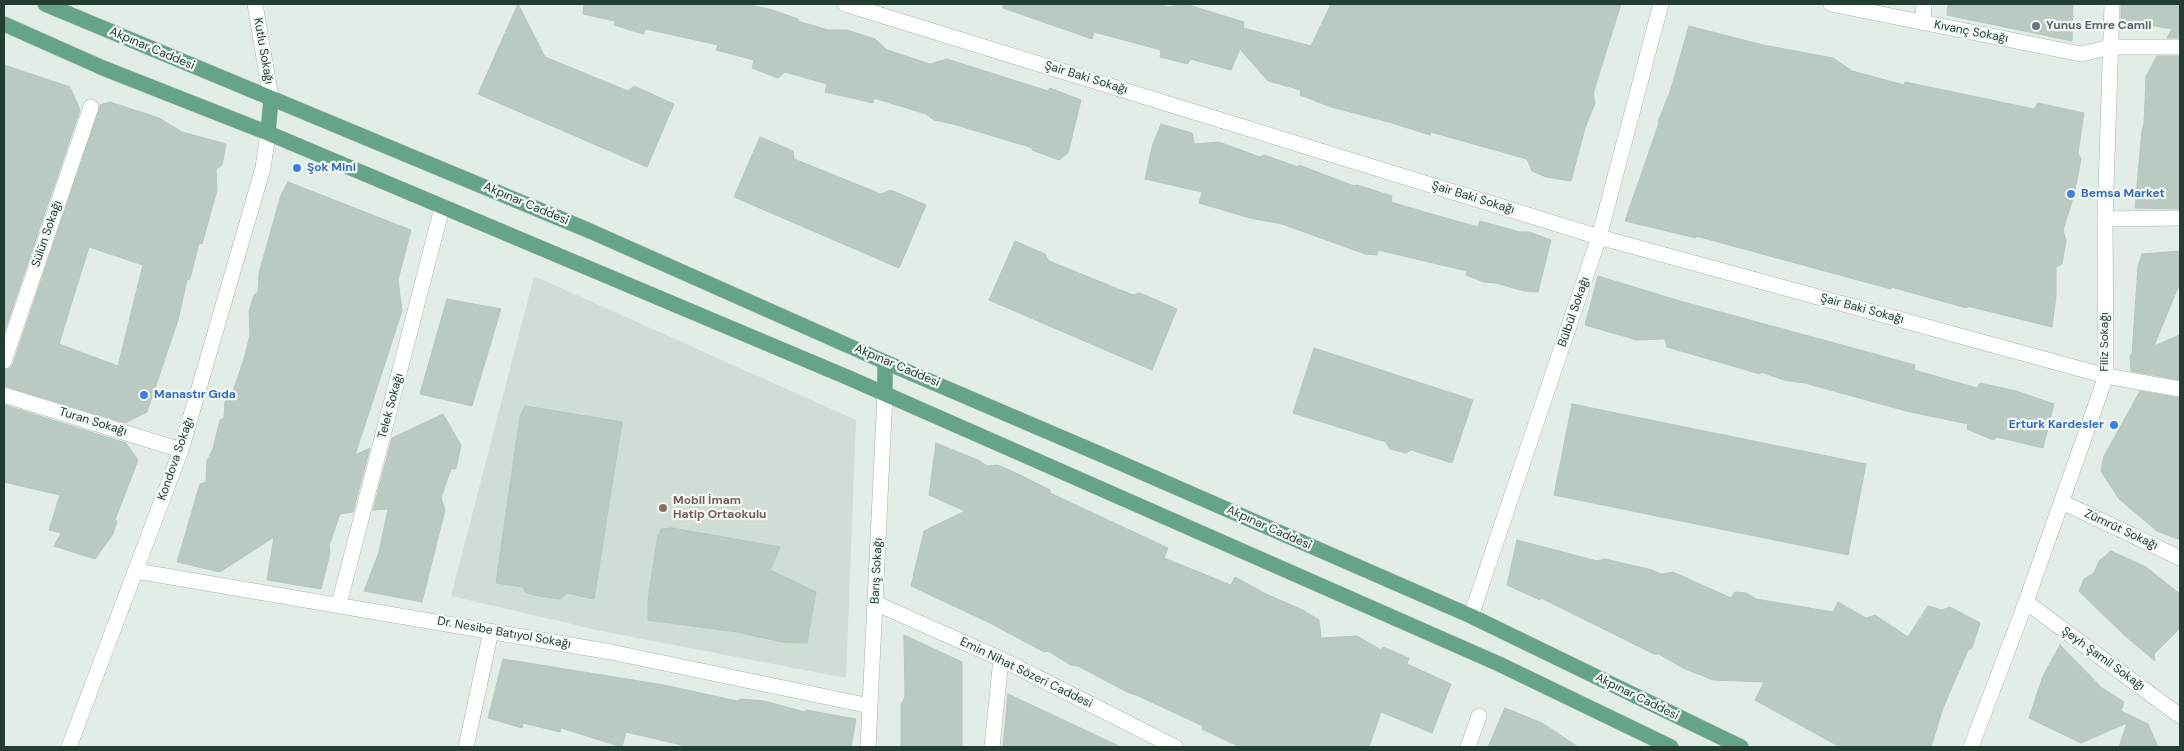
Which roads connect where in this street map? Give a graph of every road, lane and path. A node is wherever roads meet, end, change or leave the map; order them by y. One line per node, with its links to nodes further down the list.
1 (45, 4): 12 (main road, Akpınar Caddesi)
2 (255, 4): 12 (street, Kutlu Sokağı)
3 (845, 4): 18 (street, Şair Baki Sokağı)
4 (1661, 4): 18 (street, Bülbül Sokağı)
5 (1831, 4): 8 (street, Kıvanç Sokağı)
6 (1924, 4): 8 (street)
7 (2112, 4): 10 (street, Filiz Sokağı)
8 (1923, 23): 10 (street, Kıvanç Sokağı)
9 (4, 24): 14 (main road)
10 (2111, 47): 11 (street, Kıvanç Sokağı); 17 (street, Filiz Sokağı)
11 (2180, 47)
12 (271, 99): 14 (main road); 20 (main road, Akpınar Caddesi)
13 (91, 107): 19 (street, Sülün Sokağı)
14 (268, 134): 15 (main road); 25 (street, Kondova Sokağı)
15 (442, 208): 23 (main road); 31 (street, Telek Sokağı)
16 (2180, 218): 17 (street)
17 (2105, 219): 21 (street, Filiz Sokağı)
18 (1599, 237): 21 (street, Şair Baki Sokağı); 32 (street, Bülbül Sokağı)
19 (4, 361)
20 (885, 362): 23 (main road); 32 (main road, Akpınar Caddesi)
21 (2106, 376): 22 (street, Şair Baki Sokağı); 26 (street, Filiz Sokağı)
22 (2180, 389)
23 (885, 394): 30 (street, Barış Sokağı); 44 (main road)
24 (4, 395): 25 (street, Turan Sokağı)
25 (181, 450): 28 (street, Kondova Sokağı)
26 (2062, 502): 27 (street, Zümrüt Sokağı); 29 (street, Filiz Sokağı)
27 (2180, 558)
28 (136, 571): 31 (street, Dr. Nesibe Batıyol Sokağı); 38 (street, Kondova Sokağı)
29 (2026, 602): 37 (street, Şeyh Şamil Sokağı); 46 (street, Filiz Sokağı)
30 (875, 603): 34 (street, Emin Nihat Sözeri Caddesi); 35 (street, Barış Sokağı)
31 (339, 604): 33 (street, Dr. Nesibe Batıyol Sokağı)
32 (1471, 616): 45 (main road, Akpınar Caddesi)
33 (491, 631): 35 (street, Dr. Nesibe Batıyol Sokağı); 39 (street)
34 (1001, 659): 41 (street); 42 (street, Emin Nihat Sözeri Caddesi)
35 (870, 706): 40 (street, Barış Sokağı)
36 (1479, 716): 43 (street)
37 (2180, 716)
38 (69, 747)
39 (466, 747)
40 (868, 747)
41 (992, 747)
42 (1175, 747)
43 (1468, 747)
44 (1671, 747)
45 (1741, 747)
46 (1970, 747)

